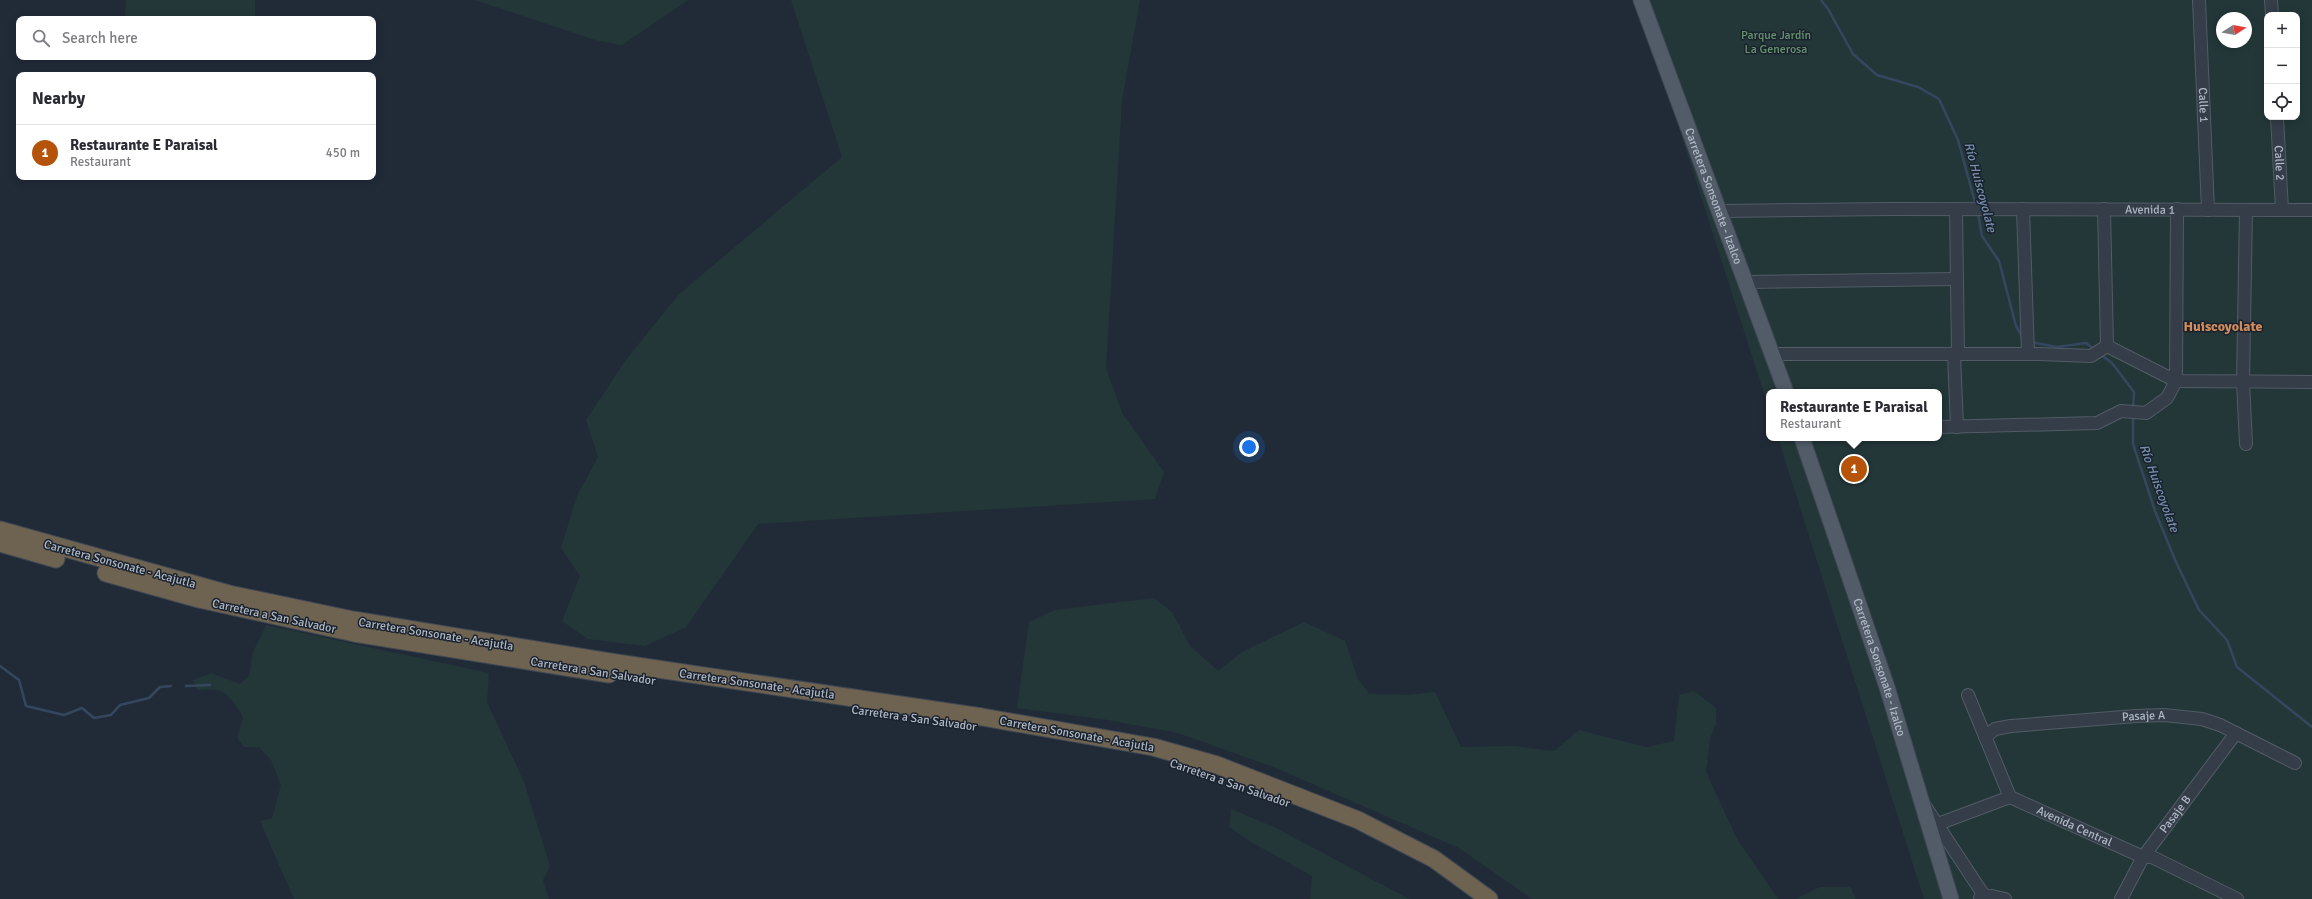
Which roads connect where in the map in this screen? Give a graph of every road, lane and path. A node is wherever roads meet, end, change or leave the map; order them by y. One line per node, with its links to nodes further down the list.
1 (1641, 0): 14 (main road, Carretera Sonsonate - Izalco)
2 (2199, 0): 10 (street, Calle 1)
3 (2271, 0): 4 (street)
4 (2272, 12)
5 (2277, 120): 12 (street, Calle 2)
6 (1961, 209): 7 (street, Avenida 1); 14 (street, Avenida 1); 15 (street)
7 (2023, 209): 8 (street, Avenida 1); 17 (street)
8 (2104, 209): 9 (street, Avenida 1); 18 (street)
9 (2177, 209): 10 (street, Avenida 1); 21 (street)
10 (2208, 210): 11 (street, Avenida 1)
11 (2246, 210): 12 (street, Avenida 1); 22 (street)
12 (2282, 210): 13 (street, Avenida 1)
13 (2312, 210)
14 (1719, 211): 16 (main road, Carretera Sonsonate - Izalco)
15 (1957, 279): 16 (street); 20 (street)
16 (1746, 282): 19 (main road, Carretera Sonsonate - Izalco)
17 (2027, 345): 18 (street); 20 (street)
18 (2104, 348): 21 (street)
19 (1773, 354): 20 (street); 24 (main road, Carretera Sonsonate - Izalco)
20 (1956, 354): 26 (street)
21 (2176, 381): 22 (street); 26 (street)
22 (2244, 382): 23 (street); 28 (street)
23 (2312, 382)
24 (1785, 389)
25 (1942, 427): 26 (street)
26 (1957, 427)
27 (1803, 441): 36 (main road, Carretera Sonsonate - Izalco)
28 (2246, 444)
29 (0, 530): 41 (highway, Carretera Sonsonate - Acajutla)
30 (0, 543): 40 (highway, Carretera a San Salvador)
31 (1968, 695): 33 (street)
32 (2236, 733): 33 (street, Pasaje A); 34 (street, Pasaje A); 38 (street, Pasaje B)
33 (1985, 737): 35 (street)
34 (2295, 763)
35 (2010, 796): 37 (street); 38 (street, Avenida Central)
36 (1923, 803): 37 (street); 42 (main road, Carretera Sonsonate - Izalco)
37 (1938, 824): 39 (street)
38 (2143, 857): 44 (street, Pasaje B); 45 (street, Avenida Central)
39 (1983, 898): 43 (street)
40 (1475, 899)
41 (1490, 899)
42 (1951, 899)
43 (2005, 899)
44 (2122, 899)
45 (2237, 899)

